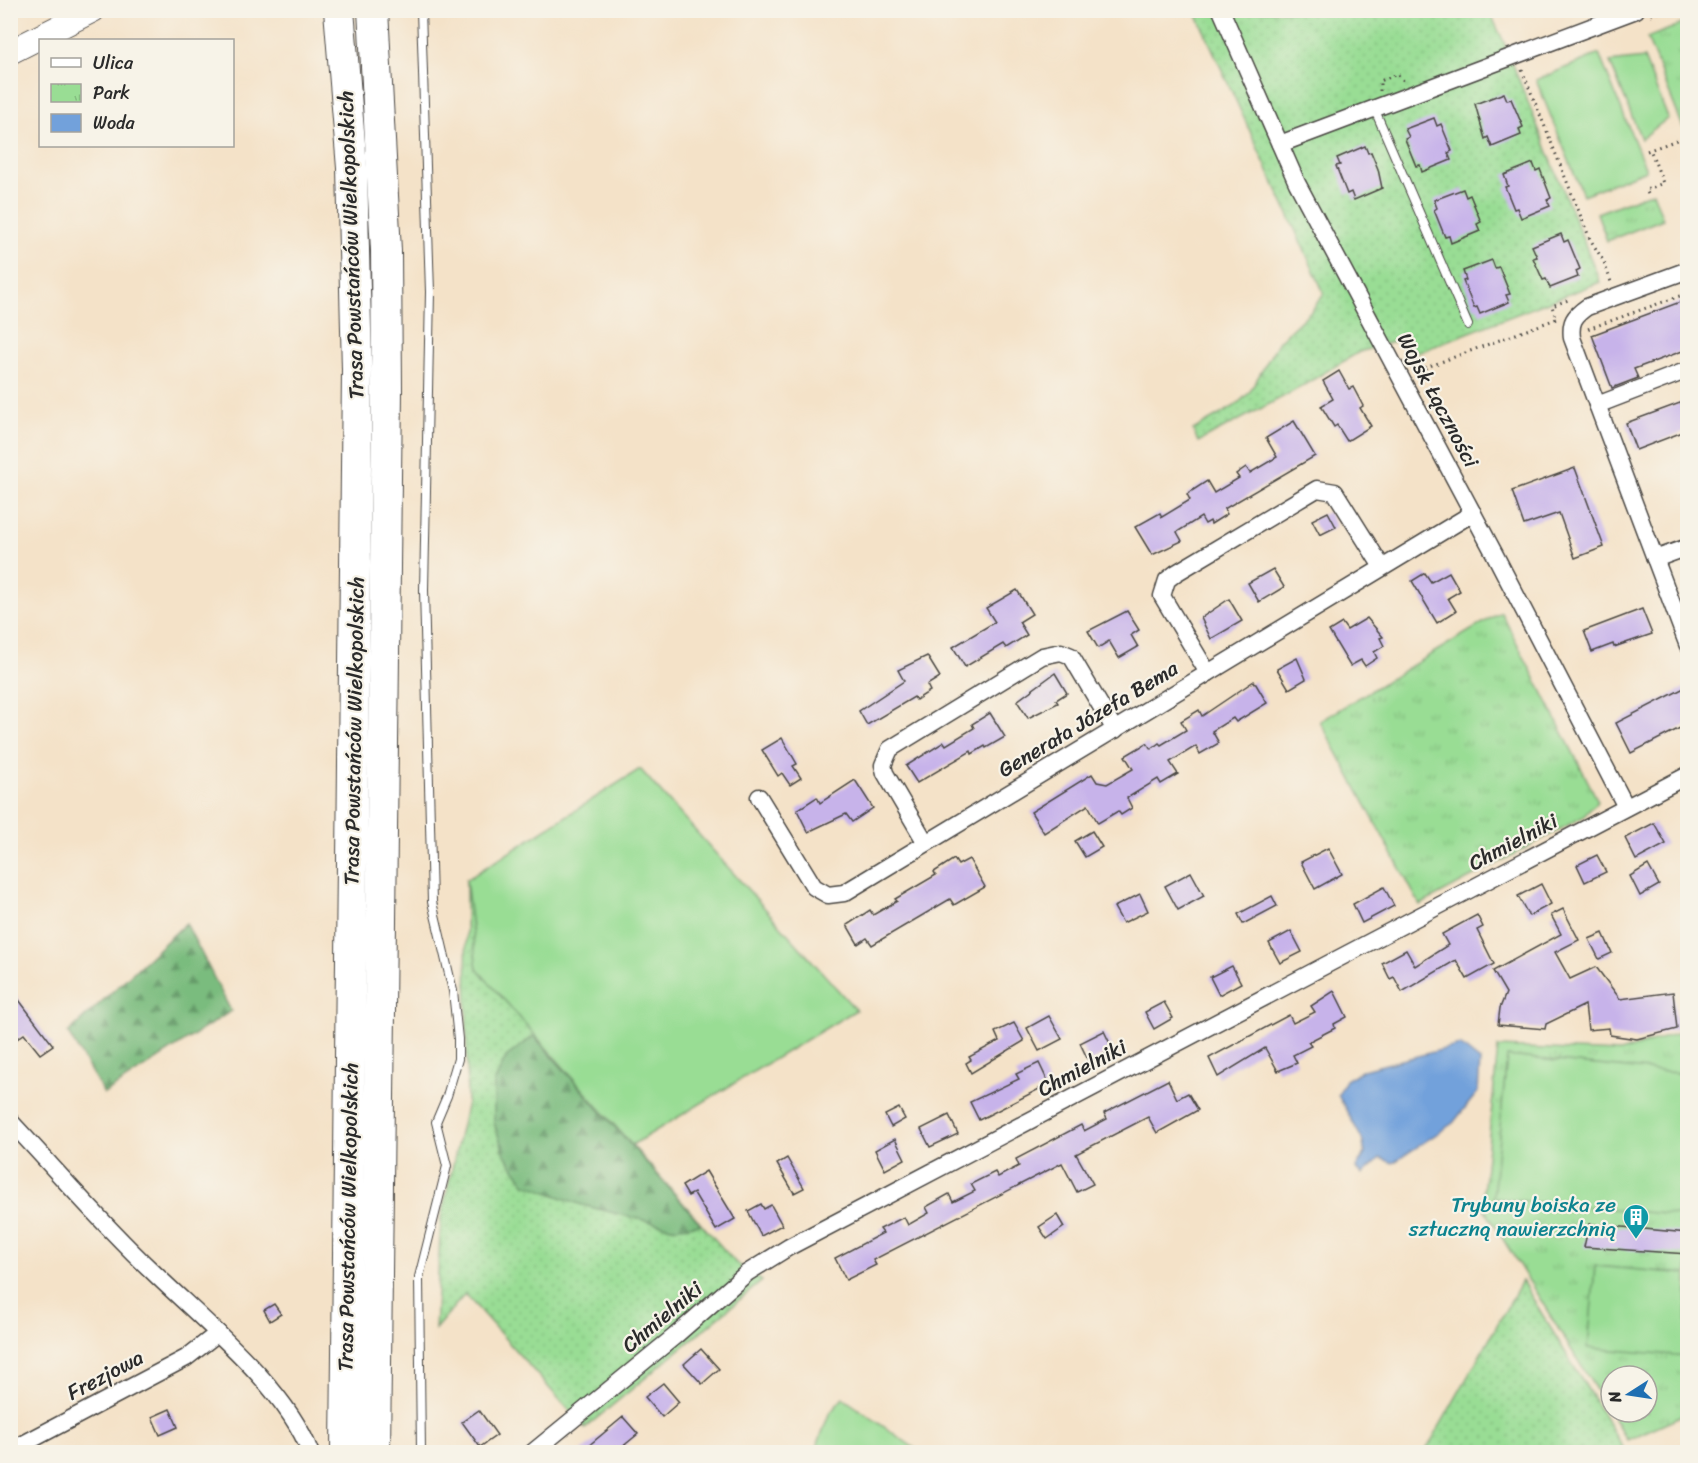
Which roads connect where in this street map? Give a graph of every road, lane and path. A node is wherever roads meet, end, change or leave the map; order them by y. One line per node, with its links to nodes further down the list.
1 (22, 10): 8 (path)
2 (93, 10): 9 (main road)
3 (339, 10): 39 (highway, Trasa Powstańców Wielkopolskich)
4 (372, 10): 40 (highway, Trasa Powstańców Wielkopolskich)
5 (421, 10): 41 (lane)
6 (1221, 10): 13 (street, Wojsk Łączności)
7 (1636, 10): 11 (street)
8 (10, 16)
9 (10, 52)
10 (1520, 64): 16 (path)
11 (1374, 108): 13 (street); 19 (lane)
12 (1688, 136): 14 (path)
13 (1280, 144): 24 (street, Wojsk Łączności)
14 (1648, 194)
15 (1688, 270): 23 (street)
16 (1602, 287)
17 (1688, 293): 20 (path)
18 (1572, 298): 22 (path)
19 (1468, 326)
20 (1582, 332)
21 (1688, 370): 23 (street)
22 (1412, 373)
23 (1597, 405): 26 (street)
24 (1473, 513): 27 (street, Generała Józefa Bema); 33 (street, Wojsk Łączności)
25 (1688, 546): 26 (street)
26 (1655, 559): 28 (street)
27 (1382, 567): 29 (street, Generała Józefa Bema); 29 (street)
28 (1688, 646)
29 (1208, 673): 30 (street, Generała Józefa Bema)
30 (1115, 730): 34 (street, Generała Józefa Bema); 34 (street)
31 (1688, 775): 33 (street, Chmielniki)
32 (759, 797): 34 (street, Generała Józefa Bema)
33 (1626, 807): 42 (street, Chmielniki)
34 (926, 843)
35 (10, 1121): 36 (street)
36 (218, 1334): 37 (street, Frezjowa); 38 (street)
37 (10, 1451)
38 (310, 1452)
39 (346, 1452)
40 (375, 1452)
41 (421, 1452)
42 (533, 1452)

